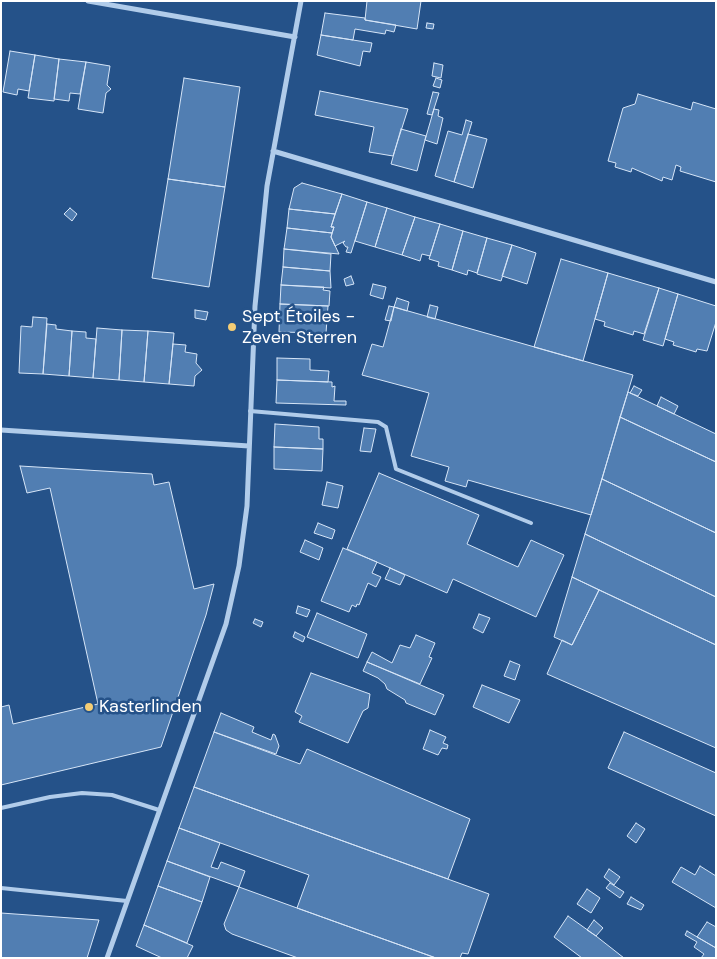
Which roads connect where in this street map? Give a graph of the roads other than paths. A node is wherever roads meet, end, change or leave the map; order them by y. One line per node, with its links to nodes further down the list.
1 (88, 1): 3 (street)
2 (301, 1): 3 (street)
3 (295, 37): 4 (street)
4 (274, 152): 5 (street); 6 (street)
5 (716, 282)
6 (250, 411): 8 (street); 9 (lane)
7 (1, 430): 8 (street)
8 (249, 446): 11 (street)
9 (531, 523)
10 (1, 808): 11 (lane)
11 (159, 810): 13 (street)
12 (1, 888): 13 (lane)
13 (127, 901): 14 (street)
14 (107, 958)

